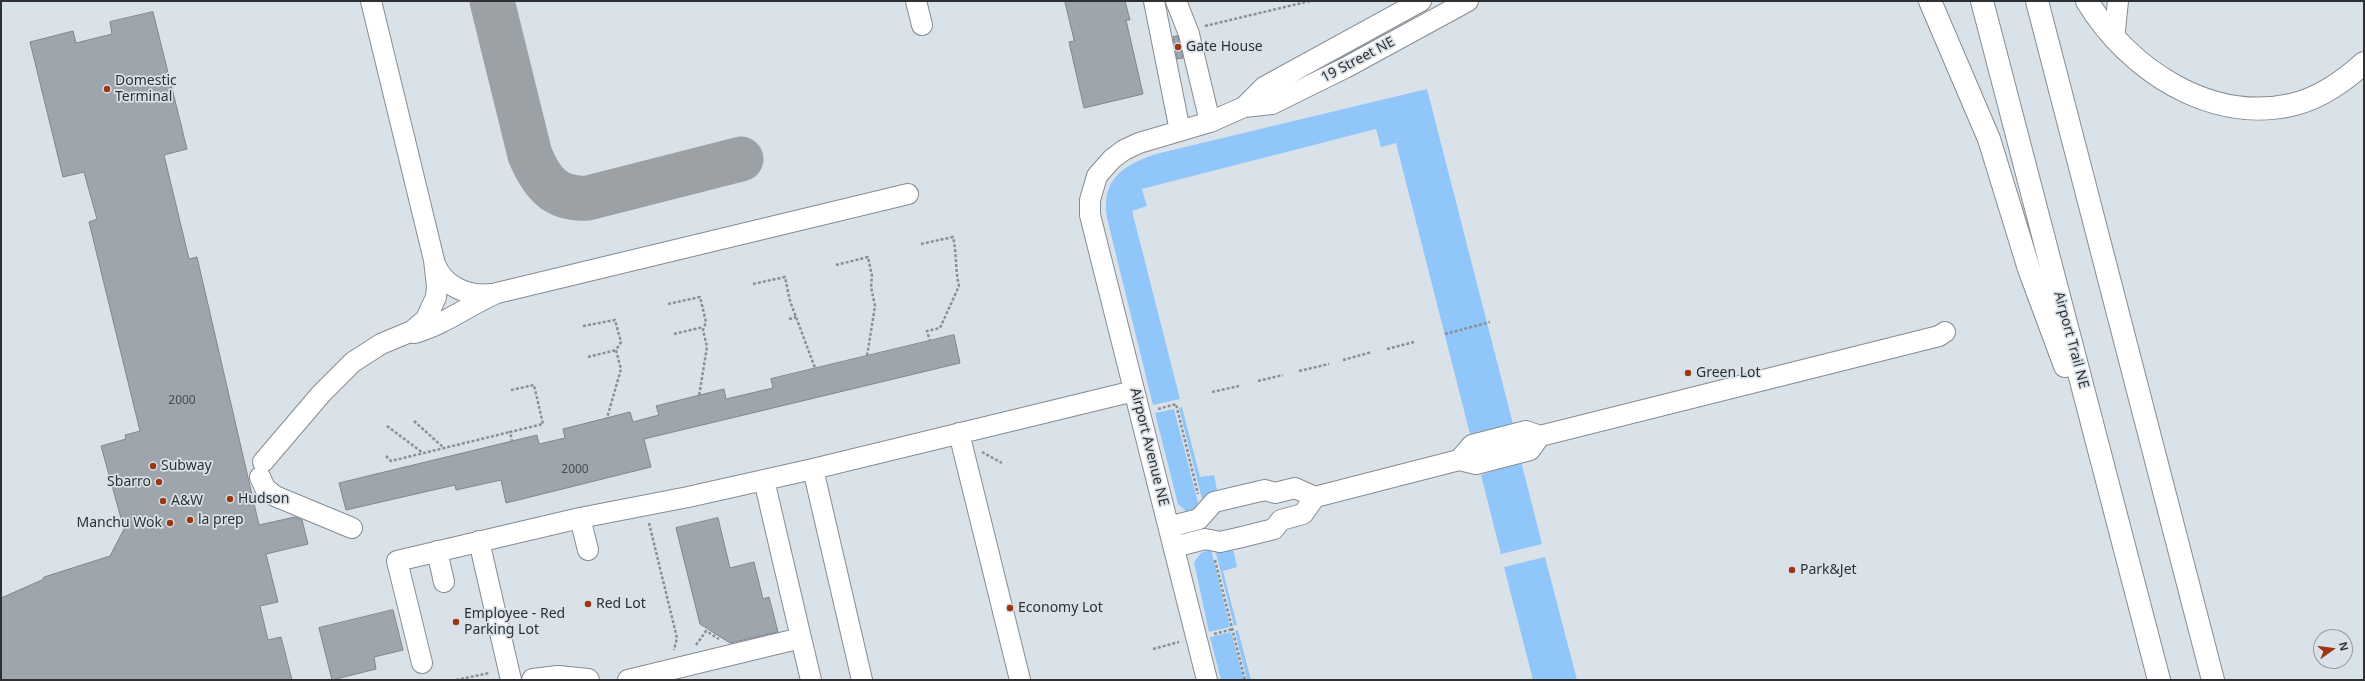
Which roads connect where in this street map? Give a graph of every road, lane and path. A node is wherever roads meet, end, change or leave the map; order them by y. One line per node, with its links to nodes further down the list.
1 (371, 1): 24 (street)
2 (916, 1): 13 (street)
3 (1154, 1): 20 (street)
4 (1176, 1): 14 (street)
5 (1310, 1): 14 (path)
6 (1468, 1): 15 (street, 19 Street NE)
7 (1930, 1): 70 (main road)
8 (1982, 1): 70 (main road, Airport Trail NE)
9 (2037, 1): 87 (main road)
10 (2087, 1): 16 (main road)
11 (2118, 1): 16 (street)
12 (1415, 3): 15 (street); 18 (street, 19 Street NE)
13 (922, 25)
14 (1186, 25): 19 (street)
15 (1423, 26): 18 (street, 19 Street NE)
16 (2114, 40): 17 (main road)
17 (2364, 63)
18 (1244, 107): 19 (street, 19 Street NE)
19 (1210, 122): 20 (street, 19 Street NE)
20 (1180, 131): 22 (street, 19 Street NE)
21 (908, 194): 27 (street)
22 (1090, 215): 53 (street, Airport Avenue NE)
23 (921, 244): 38 (path)
24 (434, 260): 27 (street); 37 (street)
25 (836, 265): 43 (path)
26 (753, 284): 29 (path)
27 (497, 293): 37 (street)
28 (668, 304): 33 (path)
29 (796, 317): 30 (path); 47 (path)
30 (789, 319)
31 (1490, 322): 36 (path)
32 (583, 326): 41 (path)
33 (704, 327): 35 (path); 55 (path)
34 (1945, 332): 72 (street)
35 (674, 334)
36 (1445, 334)
37 (404, 335): 76 (street)
38 (930, 341)
39 (1414, 342): 40 (path)
40 (1387, 349)
41 (616, 350): 44 (path); 57 (path)
42 (1372, 352): 45 (path)
43 (867, 356)
44 (588, 357)
45 (1343, 360)
46 (1329, 364): 48 (path)
47 (815, 368)
48 (1299, 371)
49 (1282, 375): 50 (path)
50 (1258, 382)
51 (1239, 386): 54 (path)
52 (511, 390): 60 (path)
53 (1134, 391): 61 (street); 75 (street, Airport Avenue NE)
54 (1212, 392)
55 (699, 396)
56 (1150, 410): 71 (path)
57 (607, 418)
58 (414, 421): 63 (path)
59 (387, 426): 65 (path)
60 (510, 432): 62 (path); 63 (path)
61 (952, 434): 68 (street); 99 (street)
62 (512, 441)
63 (444, 448): 65 (path)
64 (979, 449): 67 (path)
65 (424, 453): 66 (path)
66 (386, 456)
67 (1002, 463)
68 (813, 469): 69 (street); 98 (street)
69 (764, 480): 73 (street); 85 (street)
70 (2112, 493): 102 (main road, Airport Trail NE)
71 (1199, 496)
72 (1315, 497): 75 (street); 78 (street)
73 (580, 518): 77 (street); 79 (street)
74 (651, 518): 89 (path)
75 (1168, 526): 78 (street, Airport Avenue NE)
76 (352, 528)
77 (479, 541): 80 (street); 93 (street)
78 (1174, 547): 100 (street, Airport Avenue NE)
79 (588, 550)
80 (437, 551): 82 (street); 90 (street)
81 (1215, 557): 83 (path)
82 (444, 582)
83 (1233, 629): 84 (path); 101 (path)
84 (1209, 635)
85 (801, 638): 96 (street); 97 (street)
86 (1186, 640): 88 (path)
87 (2202, 640): 103 (main road); 104 (main road)
88 (1153, 648)
89 (669, 656)
90 (422, 663)
91 (456, 680): 92 (path)
92 (463, 680)
93 (511, 680)
94 (533, 680): 95 (main road)
95 (588, 680)
96 (628, 680)
97 (811, 680)
98 (862, 680)
99 (1020, 680)
100 (1207, 680)
101 (1246, 680)
102 (2159, 680)
103 (2213, 680)
104 (2218, 680)

